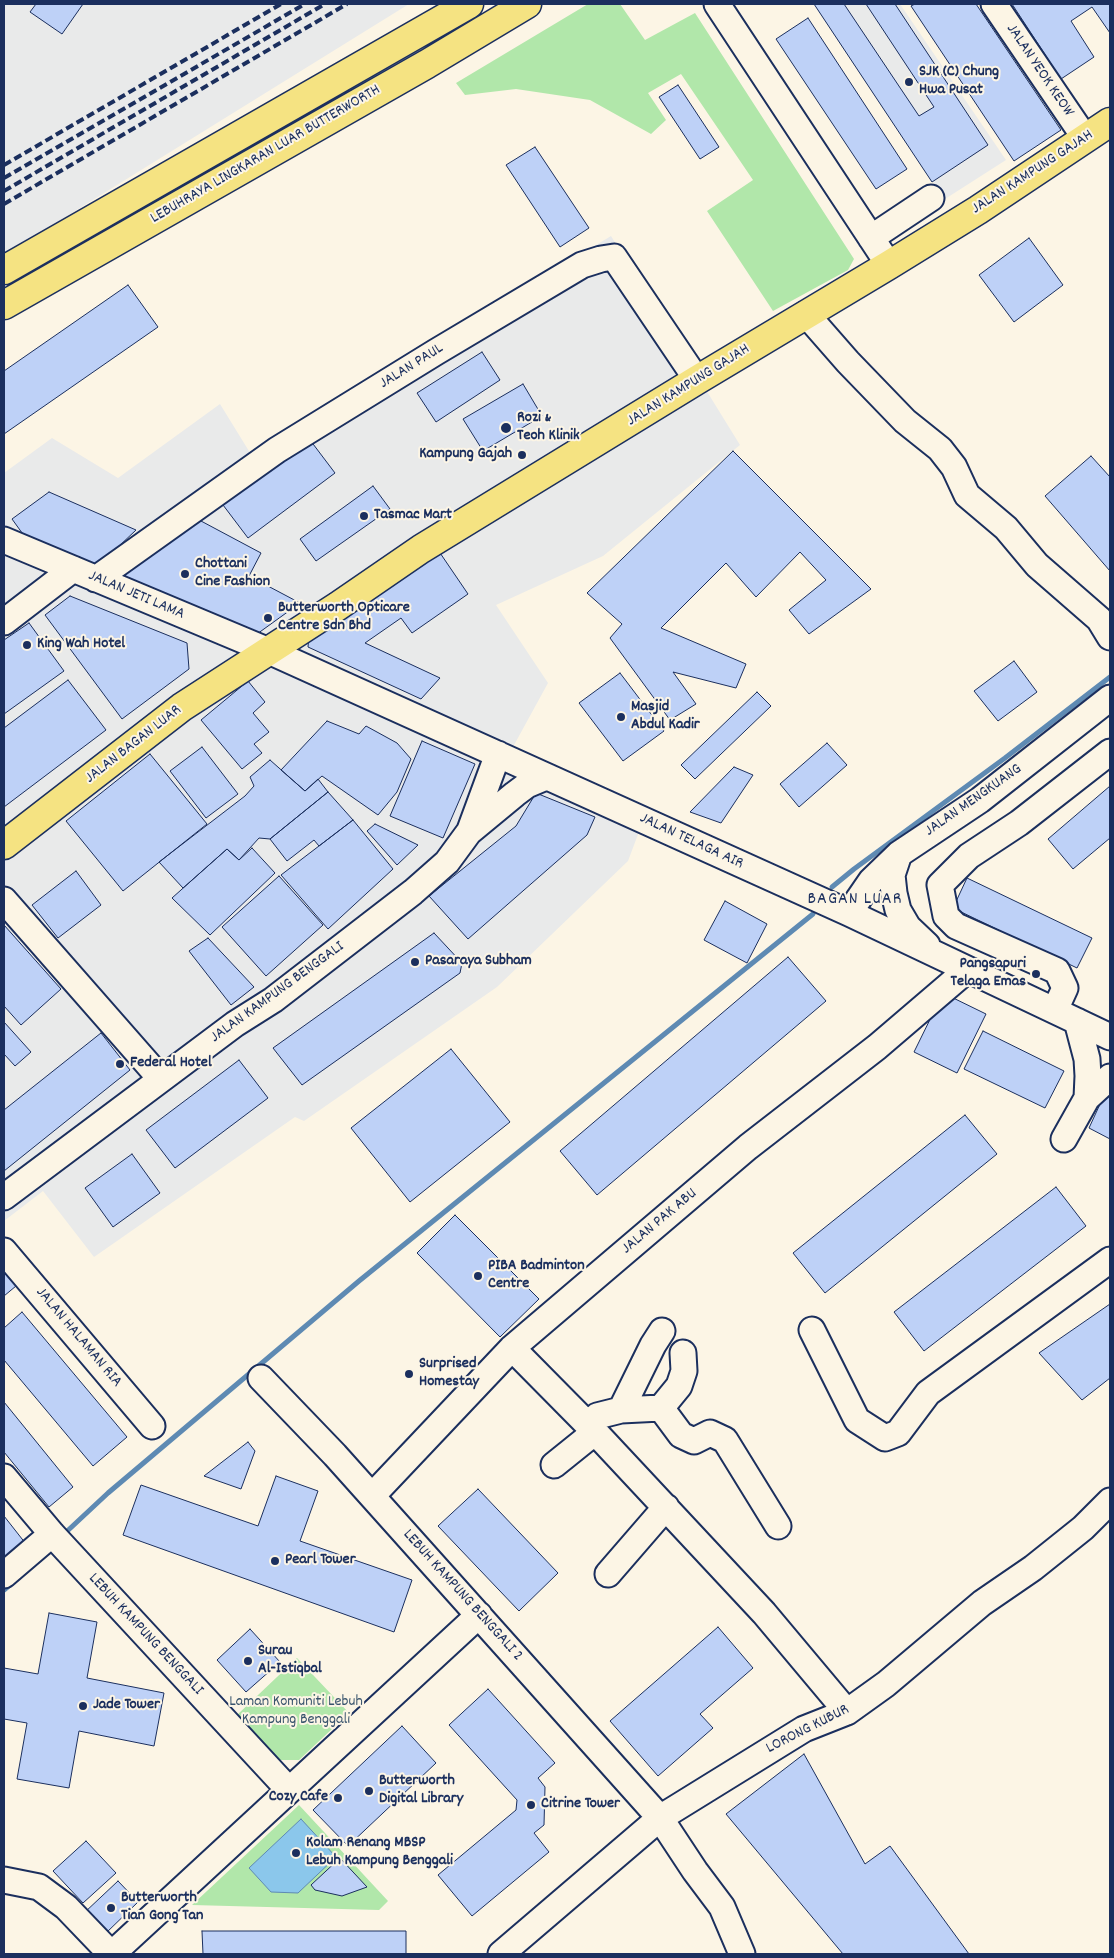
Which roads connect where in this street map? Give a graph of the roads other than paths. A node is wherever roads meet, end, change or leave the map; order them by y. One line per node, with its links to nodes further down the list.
1 (469, 4): 10 (main road, LEBUHRAYA LINGKARAN LUAR BUTTERWORTH)
2 (527, 4): 11 (main road, LEBUHRAYA LINGKARAN LUAR BUTTERWORTH)
3 (717, 4): 8 (street)
4 (994, 4): 6 (street, JALAN YEOK KEOW)
5 (1110, 122): 6 (main road, JALAN KAMPUNG GAJAH)
6 (1085, 138): 9 (main road, JALAN KAMPUNG GAJAH)
7 (931, 198): 8 (street)
8 (871, 238): 9 (street)
9 (889, 265): 12 (main road, JALAN KAMPUNG GAJAH)
10 (4, 270)
11 (4, 305)
12 (806, 314): 13 (main road, JALAN KAMPUNG GAJAH); 17 (street)
13 (697, 380): 15 (street, JALAN PAUL); 18 (main road, JALAN KAMPUNG GAJAH)
14 (4, 540): 15 (street, JALAN JETI LAMA)
15 (85, 574): 16 (street); 18 (street, JALAN JETI LAMA)
16 (4, 622)
17 (1110, 637)
18 (269, 651): 21 (street, JALAN TELAGA AIR); 25 (main road, JALAN BAGAN LUAR)
19 (1110, 698): 20 (street, JALAN MENGKUANG)
20 (1074, 727): 22 (street); 26 (street, JALAN MENGKUANG)
21 (498, 754): 23 (street, JALAN TELAGA AIR); 24 (street)
22 (1105, 756): 30 (street)
23 (546, 777): 24 (street); 28 (street, JALAN TELAGA AIR)
24 (469, 832): 34 (street, JALAN KAMPUNG BENGGALI)
25 (4, 846)
26 (898, 854): 28 (street, JALAN MENGKUANG); 29 (street)
27 (4, 900): 34 (street)
28 (849, 914): 29 (street, JALAN TELAGA AIR)
29 (967, 970): 30 (street, JALAN TELAGA AIR); 42 (street, JALAN PAK ABU)
30 (1055, 1010): 31 (street, JALAN TELAGA AIR)
31 (1077, 1021): 32 (street, JALAN TELAGA AIR); 35 (street)
32 (1109, 1035)
33 (1110, 1077): 35 (street)
34 (161, 1079): 37 (street, JALAN KAMPUNG BENGGALI)
35 (1087, 1098): 36 (street)
36 (1064, 1138)
37 (4, 1196)
38 (4, 1251): 47 (street, JALAN HALAMAN RIA)
39 (1110, 1260): 40 (street)
40 (812, 1330)
41 (662, 1331): 46 (street)
42 (512, 1348): 48 (street); 51 (street, JALAN PAK ABU)
43 (683, 1352): 45 (street)
44 (261, 1378): 51 (street, LEBUH KAMPUNG BENGGALI 2)
45 (661, 1408): 46 (street); 54 (street)
46 (621, 1410): 48 (street)
47 (152, 1426)
48 (592, 1428): 49 (street); 53 (street)
49 (554, 1465)
50 (4, 1477): 55 (street, LEBUH KAMPUNG BENGGALI)
51 (372, 1496): 58 (street, LEBUH KAMPUNG BENGGALI 2)
52 (1110, 1501): 59 (street, LORONG KUBUR)
53 (666, 1507): 56 (street); 59 (street)
54 (778, 1526)
55 (56, 1539): 57 (street); 60 (street, LEBUH KAMPUNG BENGGALI)
56 (608, 1574)
57 (4, 1576)
58 (480, 1615): 60 (street); 61 (street, LEBUH KAMPUNG BENGGALI 2)
59 (847, 1712): 61 (street, LORONG KUBUR)
60 (289, 1790): 63 (street)
61 (660, 1818): 64 (street, LORONG KUBUR); 65 (street, LEBUH KAMPUNG BENGGALI 2)
62 (4, 1880): 63 (street)
63 (111, 1954)
64 (501, 1954)
65 (742, 1954)

